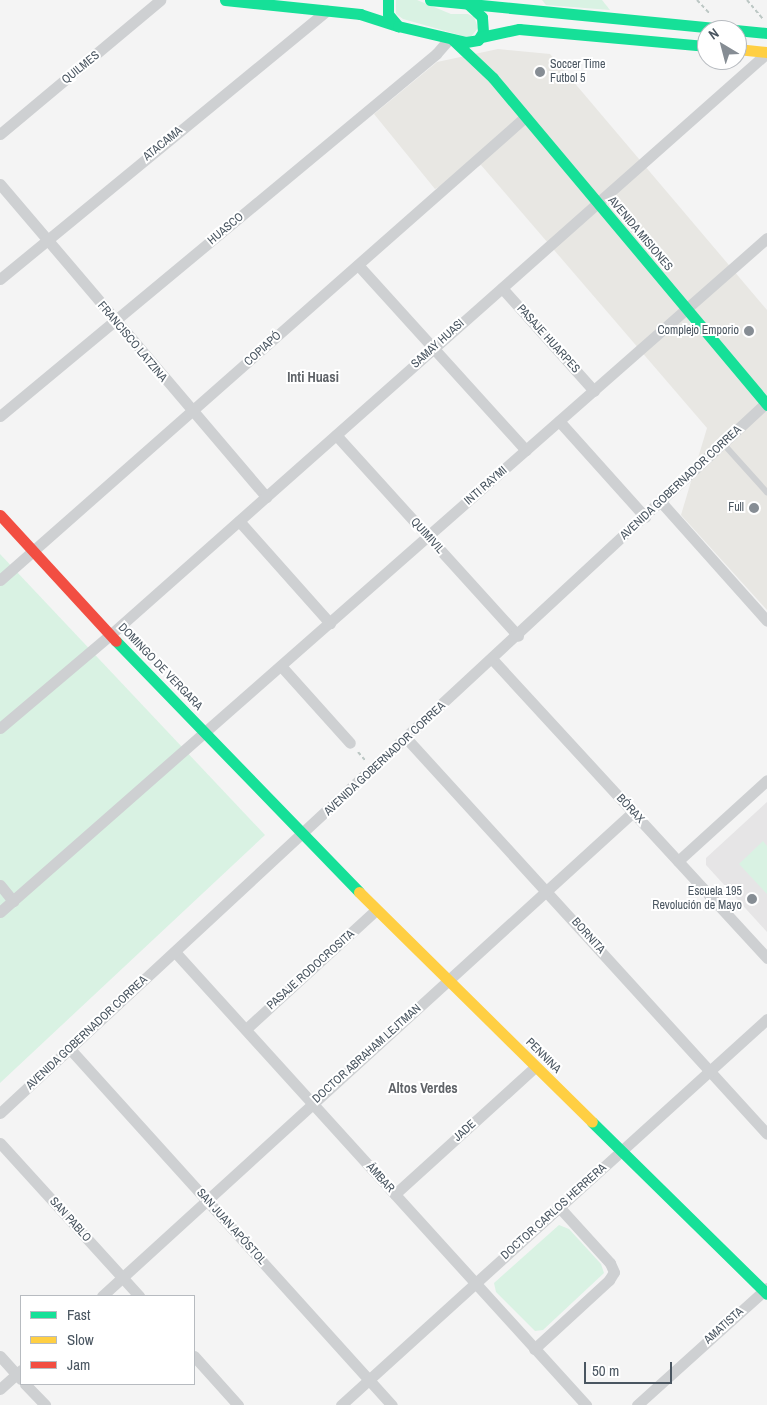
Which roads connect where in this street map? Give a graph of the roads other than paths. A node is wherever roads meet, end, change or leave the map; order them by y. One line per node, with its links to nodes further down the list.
1 (160, 0): 18 (street, QUILMES)
2 (226, 0): 7 (main road)
3 (388, 0): 9 (main road)
4 (536, 0): 8 (street)
5 (432, 1): 6 (main road)
6 (468, 4): 8 (main road); 11 (main road, AVENIDA MISIONES)
7 (326, 10): 9 (main road); 22 (street, ATACAMA)
8 (535, 12): 10 (main road)
9 (398, 26): 12 (main road)
10 (767, 32)
11 (481, 38): 12 (main road); 13 (main road); 16 (main road, AVENIDA MISIONES)
12 (451, 40): 16 (main road, AVENIDA MISIONES); 27 (street, HUASCO)
13 (697, 45)
14 (747, 50): 15 (main road)
15 (767, 52): 20 (street, SAMAY HUASI)
16 (493, 78): 17 (main road, AVENIDA MISIONES)
17 (524, 118): 20 (main road, AVENIDA MISIONES); 23 (street, COPIAPÓ)
18 (0, 134)
19 (0, 184): 22 (street, FRANCISCO LATZINA)
20 (597, 204): 25 (street, SAMAY HUASI); 26 (main road, AVENIDA MISIONES)
21 (767, 238): 26 (street, INTI RAYMI)
22 (47, 240): 24 (street, ATACAMA); 27 (street, FRANCISCO LATZINA)
23 (358, 265): 28 (street); 31 (street, COPIAPÓ)
24 (0, 279)
25 (502, 288): 28 (street, SAMAY HUASI); 29 (street, PASAJE HUARPES)
26 (685, 310): 29 (street, INTI RAYMI); 30 (main road, AVENIDA MISIONES)
27 (114, 321): 31 (street, FRANCISCO LATZINA); 32 (street, HUASCO)
28 (434, 348): 34 (street, SAMAY HUASI); 36 (street)
29 (594, 391): 33 (street, INTI RAYMI)
30 (767, 404): 35 (street, AVENIDA GOBERNADOR CORREA)
31 (191, 413): 38 (street, FRANCISCO LATZINA); 44 (street, COPIAPÓ)
32 (0, 416)
33 (559, 421): 36 (street, INTI RAYMI); 41 (street)
34 (336, 435): 38 (street, SAMAY HUASI); 43 (street, QUIMIVIL)
35 (724, 443): 37 (lane); 39 (street, AVENIDA GOBERNADOR CORREA)
36 (526, 450): 43 (street, INTI RAYMI)
37 (767, 492)
38 (266, 497): 42 (street, SAMAY HUASI)
39 (661, 502): 41 (street, AVENIDA GOBERNADOR CORREA); 46 (street)
40 (0, 515): 44 (main road, DOMINGO DE VERGARA)
41 (645, 517): 49 (street, AVENIDA GOBERNADOR CORREA)
42 (239, 521): 47 (street); 48 (street, SAMAY HUASI)
43 (428, 537): 47 (street, INTI RAYMI); 49 (street, QUIMIVIL)
44 (34, 552): 45 (street, COPIAPÓ); 48 (main road, DOMINGO DE VERGARA)
45 (0, 580)
46 (767, 621)
47 (330, 622): 51 (street, INTI RAYMI)
48 (110, 635): 52 (street, SAMAY HUASI); 53 (main road, DOMINGO DE VERGARA)
49 (518, 636): 50 (street, AVENIDA GOBERNADOR CORREA)
50 (493, 660): 54 (street, AVENIDA GOBERNADOR CORREA); 57 (street, BÓRAX)
51 (281, 666): 53 (street, INTI RAYMI); 55 (street)
52 (0, 728)
53 (205, 733): 58 (main road, DOMINGO DE VERGARA); 62 (street, INTI RAYMI)
54 (407, 739): 58 (street, AVENIDA GOBERNADOR CORREA); 61 (street, BORNITA)
55 (350, 743)
56 (767, 780): 59 (street)
57 (633, 812): 59 (street, BÓRAX); 61 (street, DOCTOR ABRAHAM LEJTMAN)
58 (302, 835): 63 (main road, PENNINA); 65 (street, AVENIDA GOBERNADOR CORREA)
59 (678, 861): 66 (street, BÓRAX)
60 (0, 885): 62 (street)
61 (547, 890): 67 (street, DOCTOR ABRAHAM LEJTMAN); 72 (street, BORNITA)
62 (13, 901): 64 (street, INTI RAYMI)
63 (376, 910): 67 (main road, PENNINA); 69 (street, PASAJE RODOCROSITA)
64 (0, 912)
65 (175, 952): 69 (street, ÁMBAR); 70 (street, AVENIDA GOBERNADOR CORREA)
66 (767, 958)
67 (448, 981): 71 (main road, PENNINA); 73 (street, DOCTOR ABRAHAM LEJTMAN)
68 (767, 1019): 72 (street, DOCTOR CARLOS HERRERA)
69 (246, 1029): 73 (street, ÁMBAR)
70 (70, 1048): 74 (street, AVENIDA GOBERNADOR CORREA); 79 (street, SAN JUAN APÓSTOL)
71 (535, 1067): 77 (main road, PENNINA); 78 (street, JADE)
72 (709, 1071): 75 (street, BORNITA); 77 (street, DOCTOR CARLOS HERRERA)
73 (313, 1104): 78 (street, ÁMBAR); 79 (street, DOCTOR ABRAHAM LEJTMAN)
74 (0, 1113)
75 (767, 1134)
76 (0, 1143): 81 (street, SAN PABLO)
77 (621, 1151): 80 (street, DOCTOR CARLOS HERRERA); 83 (main road, PENNINA)
78 (395, 1194): 82 (street, ÁMBAR)
79 (206, 1201): 81 (street, DOCTOR ABRAHAM LEJTMAN); 90 (street, SAN JUAN APÓSTOL)
80 (560, 1207): 82 (street, DOCTOR CARLOS HERRERA); 86 (street)
81 (122, 1278): 84 (street, DOCTOR ABRAHAM LEJTMAN); 85 (street, SAN PABLO)
82 (475, 1284): 86 (street, ÁMBAR); 90 (street, DOCTOR CARLOS HERRERA)
83 (766, 1291): 98 (street, AMATISTA)
84 (103, 1295)
85 (138, 1295)
86 (534, 1349): 97 (street, ÁMBAR)
87 (0, 1356): 89 (street)
88 (195, 1357): 94 (street)
89 (20, 1374): 92 (street)
90 (369, 1380): 95 (street, DOCTOR CARLOS HERRERA); 96 (street, SAN JUAN APÓSTOL)
91 (26, 1385): 93 (street)
92 (0, 1389)
93 (45, 1405)
94 (238, 1405)
95 (341, 1405)
96 (392, 1405)
97 (586, 1405)
98 (637, 1405)

